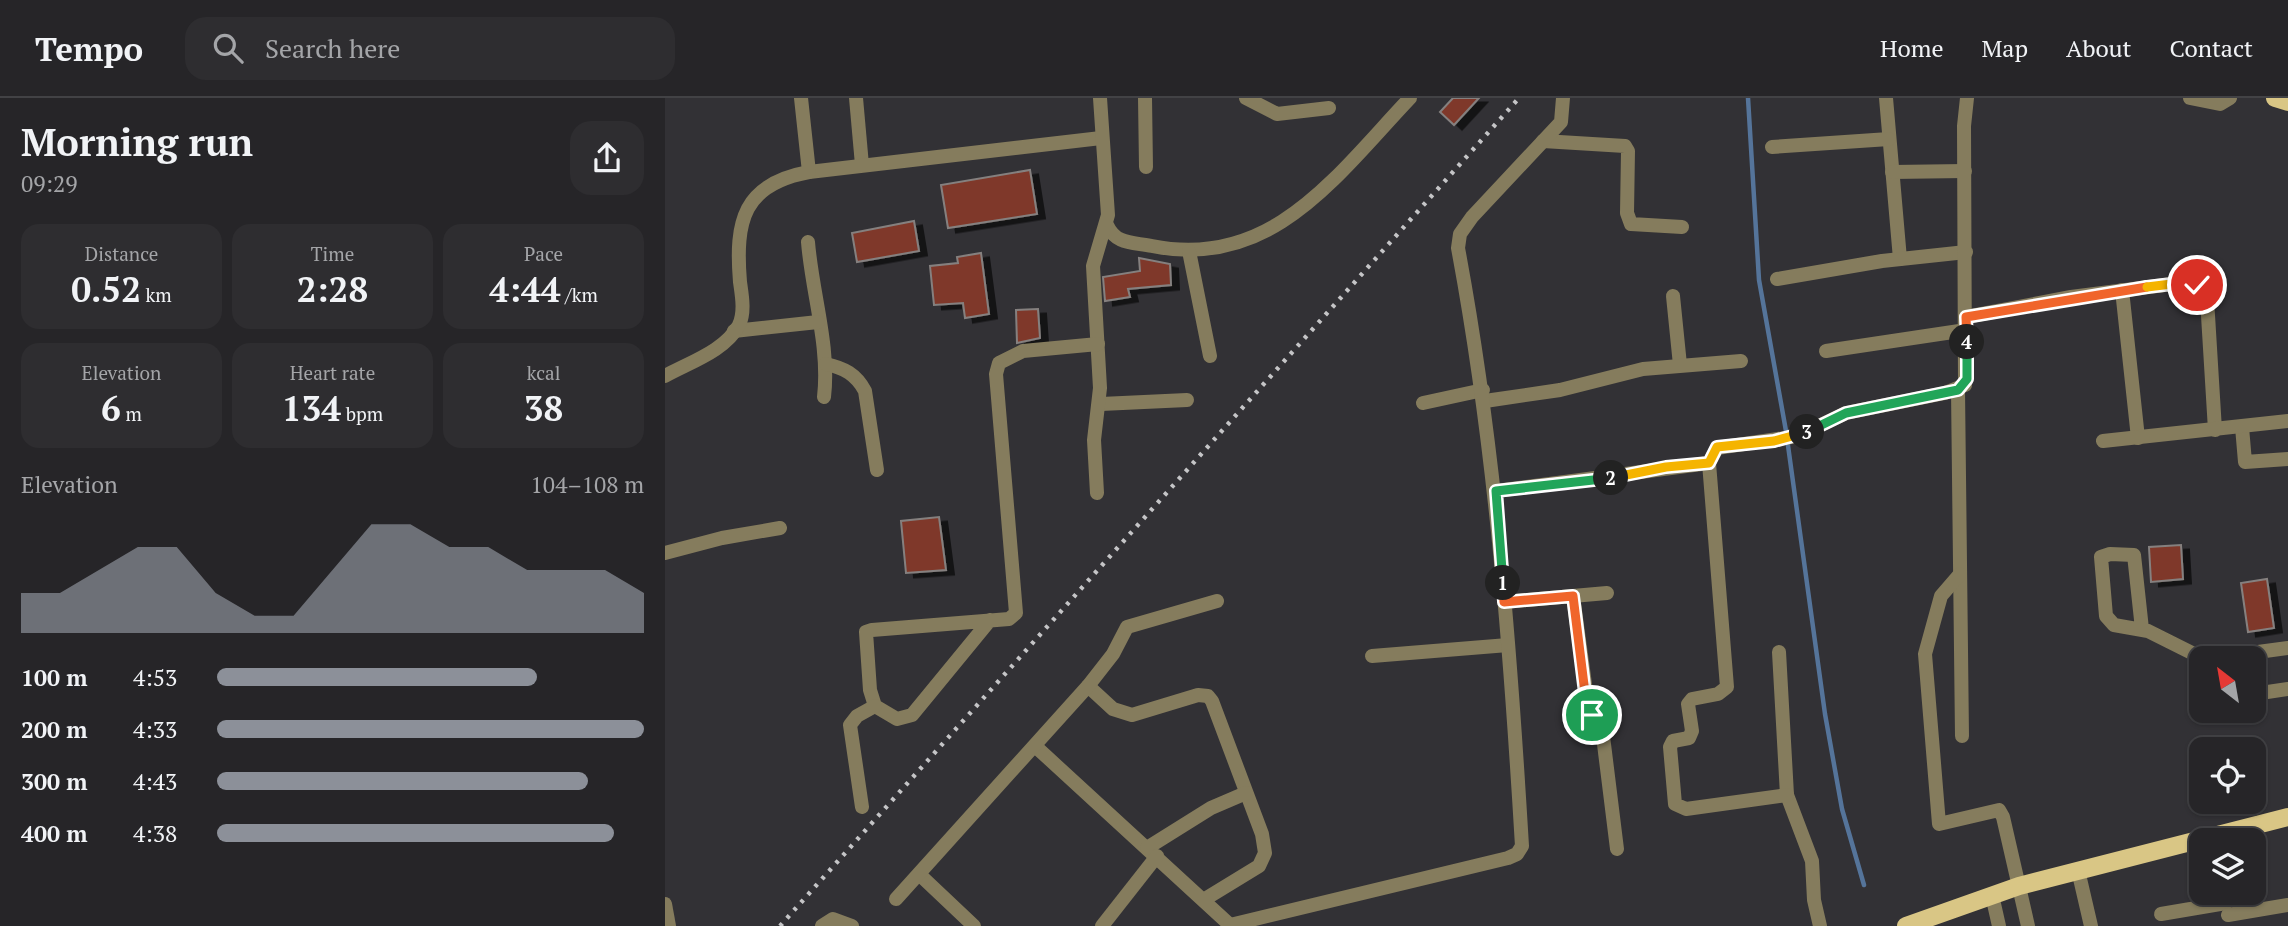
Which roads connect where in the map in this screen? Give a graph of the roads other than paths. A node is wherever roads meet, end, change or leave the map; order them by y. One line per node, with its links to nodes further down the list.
1 (801, 98): 22 (street)
2 (856, 98): 19 (street)
3 (1100, 98): 15 (street)
4 (1145, 98): 20 (street)
5 (1246, 98): 14 (street)
6 (1410, 98): 27 (street)
7 (1563, 98): 17 (street)
8 (1886, 98): 16 (street)
9 (1967, 98): 21 (street)
10 (2190, 98): 11 (street)
11 (2230, 98)
12 (2275, 98): 13 (main road)
13 (2288, 102)
14 (1329, 108)
15 (1101, 138): 19 (street); 24 (street)
16 (1889, 139): 18 (street); 23 (street)
17 (1543, 141): 25 (street); 44 (street)
18 (1772, 147)
19 (862, 165): 22 (street)
20 (1146, 167)
21 (1965, 171): 23 (street); 28 (street)
22 (809, 172): 35 (street)
23 (1892, 172): 29 (street)
24 (1107, 225): 27 (street); 36 (street)
25 (1682, 226)
26 (808, 242): 33 (street)
27 (1189, 251): 38 (street)
28 (1966, 252): 29 (street); 34 (street)
29 (1900, 259): 30 (street)
30 (1777, 279)
31 (2122, 290): 34 (street); 51 (street); 52 (street)
32 (1673, 296): 41 (street)
33 (818, 322): 35 (street); 40 (street)
34 (1966, 323): 37 (street); 43 (street)
35 (734, 331): 42 (street)
36 (1098, 344): 48 (street); 66 (street)
37 (1826, 351)
38 (1210, 356)
39 (1741, 361): 41 (street)
40 (826, 364): 45 (street); 56 (street)
41 (1680, 365): 44 (street)
42 (665, 376)
43 (1958, 390): 55 (street); 61 (street)
44 (1484, 396): 47 (street); 57 (street)
45 (824, 397)
46 (1187, 400): 48 (street)
47 (1423, 403)
48 (1101, 404): 58 (street)
49 (2288, 421): 50 (street)
50 (2242, 427): 51 (street); 54 (street)
51 (2215, 430): 52 (street)
52 (2138, 438): 53 (street)
53 (2103, 441)
54 (2288, 459)
55 (1709, 463): 57 (street); 79 (street)
56 (877, 470)
57 (1496, 491): 65 (street)
58 (1097, 493)
59 (779, 528): 60 (street)
60 (665, 553)
61 (1960, 574): 76 (street); 88 (street)
62 (1607, 593): 63 (street)
63 (1573, 596): 65 (street); 84 (street)
64 (1217, 601): 72 (street)
65 (1504, 602): 68 (street)
66 (990, 620): 75 (street); 75 (street)
67 (2142, 629): 67 (street); 69 (street)
68 (1508, 645): 71 (street); 96 (street)
69 (2288, 648)
70 (1779, 652): 79 (street)
71 (1372, 656)
72 (1088, 686): 77 (street); 78 (street)
73 (2288, 689): 74 (street)
74 (2266, 692)
75 (875, 706): 80 (street)
76 (1962, 736)
77 (1035, 746): 85 (street); 87 (street)
78 (1246, 793): 85 (street); 91 (street)
79 (1787, 795): 102 (street)
80 (862, 807)
81 (2288, 817): 82 (main road)
82 (2251, 828)
83 (2189, 845): 86 (main road)
84 (1617, 849)
85 (1152, 852): 91 (street); 101 (street)
86 (2078, 870): 88 (main road); 106 (street)
87 (920, 874): 90 (street); 100 (street)
88 (2019, 886): 89 (main road); 105 (street)
89 (1992, 895): 103 (main road); 104 (street)
90 (896, 899)
91 (1205, 899): 96 (street)
92 (665, 904): 97 (street)
93 (2288, 905): 94 (street)
94 (2227, 909): 95 (street)
95 (2161, 914)
96 (1231, 925)
97 (669, 926)
98 (822, 926): 99 (street)
99 (852, 926)
100 (974, 926)
101 (1102, 926)
102 (1820, 926)
103 (1906, 926)
104 (1999, 926)
105 (2028, 926)
106 (2091, 926)

